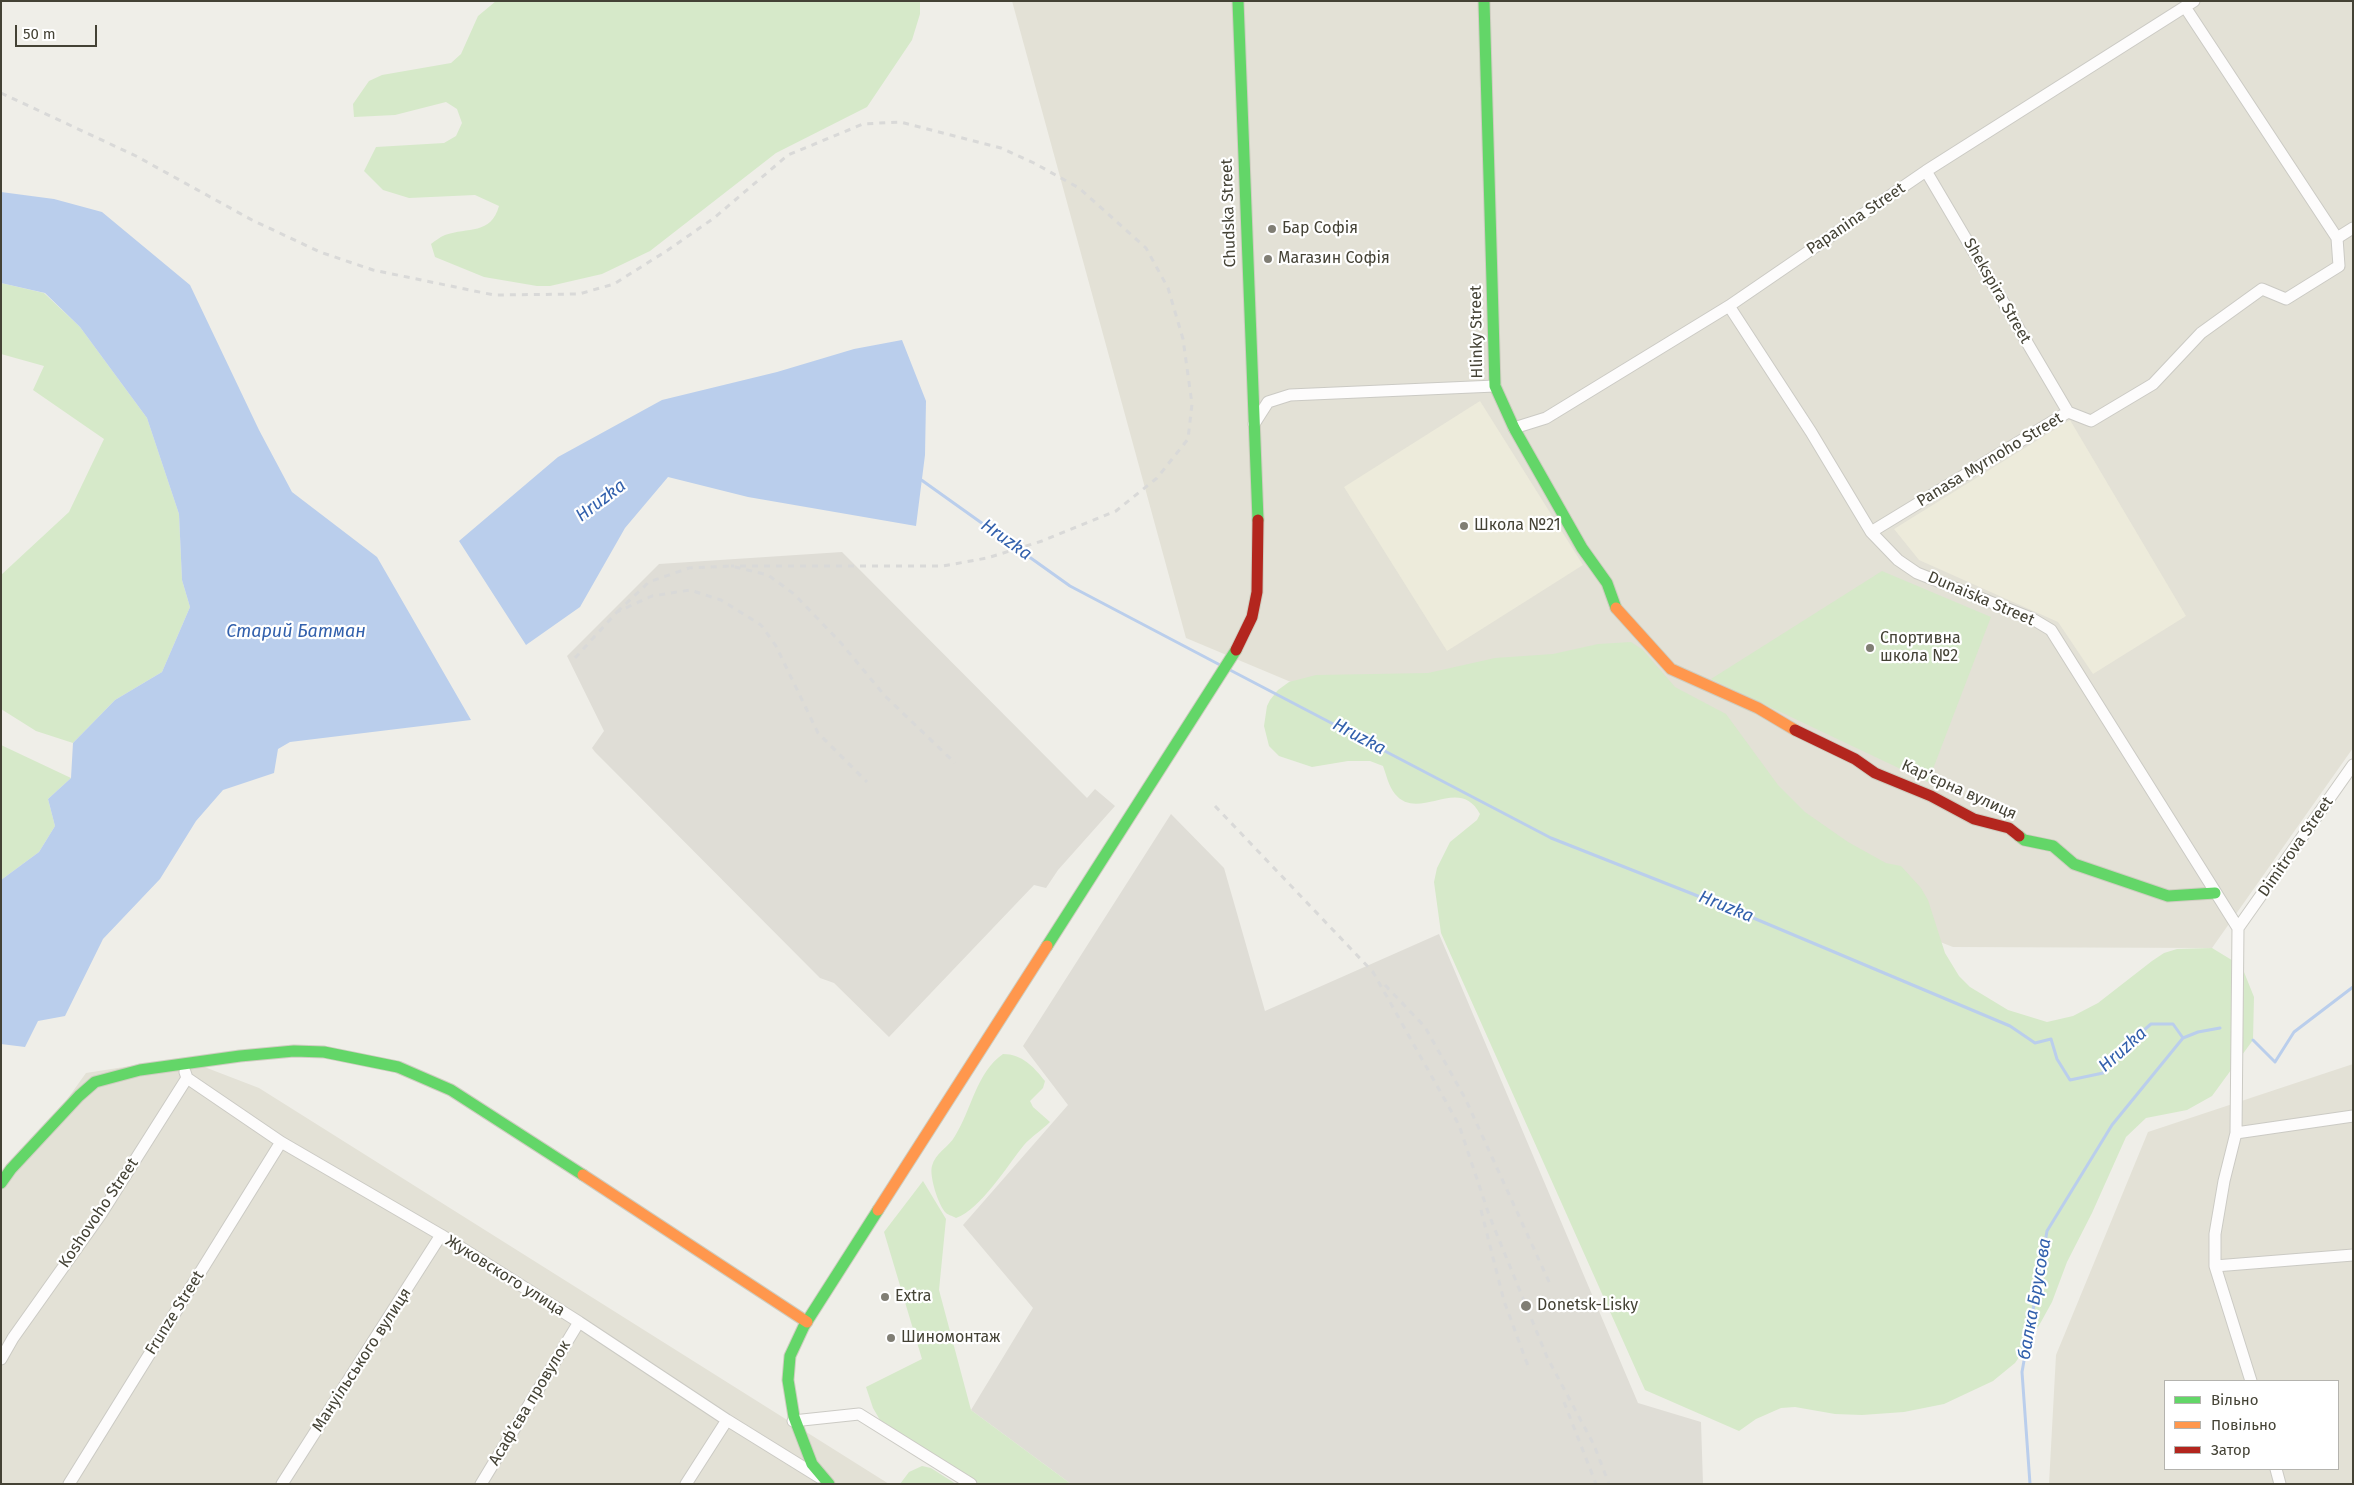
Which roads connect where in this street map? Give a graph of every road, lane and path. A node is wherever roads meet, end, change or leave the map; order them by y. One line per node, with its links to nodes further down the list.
1 (1238, 1): 10 (street, Chudska Street)
2 (1484, 1): 8 (street, Hlinky Street)
3 (2189, 4): 4 (street, Papanina Street); 6 (street)
4 (1926, 171): 7 (street, Papanina Street); 9 (street, Shekspira Street)
5 (2353, 228): 6 (street)
6 (2337, 238): 9 (street, Panasa Myrnoho Street)
7 (1729, 306): 11 (street, Papanina Street); 12 (street, Dunaiska Street)
8 (1495, 386): 10 (street); 11 (street, Hlinky Street)
9 (2068, 412): 12 (street, Panasa Myrnoho Street)
10 (1254, 424): 27 (street, Chudska Street)
11 (1514, 428): 13 (street, Hlinky Street)
12 (1871, 532): 15 (street, Dunaiska Street)
13 (1671, 668): 15 (street, Кар’єрна вулиця)
14 (2353, 765): 16 (street, Dimitrova Street)
15 (2214, 893): 16 (street, Dunaiska Street)
16 (2238, 928): 20 (street)
17 (183, 1063): 18 (street); 22 (street); 27 (street)
18 (187, 1078): 21 (street, Жуковского улица); 28 (street, Koshovoho Street)
19 (2353, 1116): 20 (street)
20 (2236, 1133): 25 (street)
21 (281, 1142): 23 (street, Жуковского улица); 34 (street, Frunze Street)
22 (1, 1183)
23 (441, 1235): 26 (street, Жуковского улица); 35 (street, Мануільського вулиця)
24 (2353, 1255): 25 (street)
25 (2216, 1266): 29 (street)
26 (579, 1322): 30 (street, Жуковского улица); 36 (street, Асаф’єва провулок)
27 (807, 1322): 31 (street, Chudska Street)
28 (1, 1359)
29 (2251, 1380)
30 (727, 1420): 33 (street, Жуковского улица); 37 (street)
31 (794, 1421): 33 (street, Chudska Street); 38 (street)
32 (2276, 1470): 39 (street)
33 (824, 1481)
34 (69, 1484)
35 (282, 1484)
36 (481, 1484)
37 (686, 1484)
38 (971, 1484)
39 (2280, 1484)

